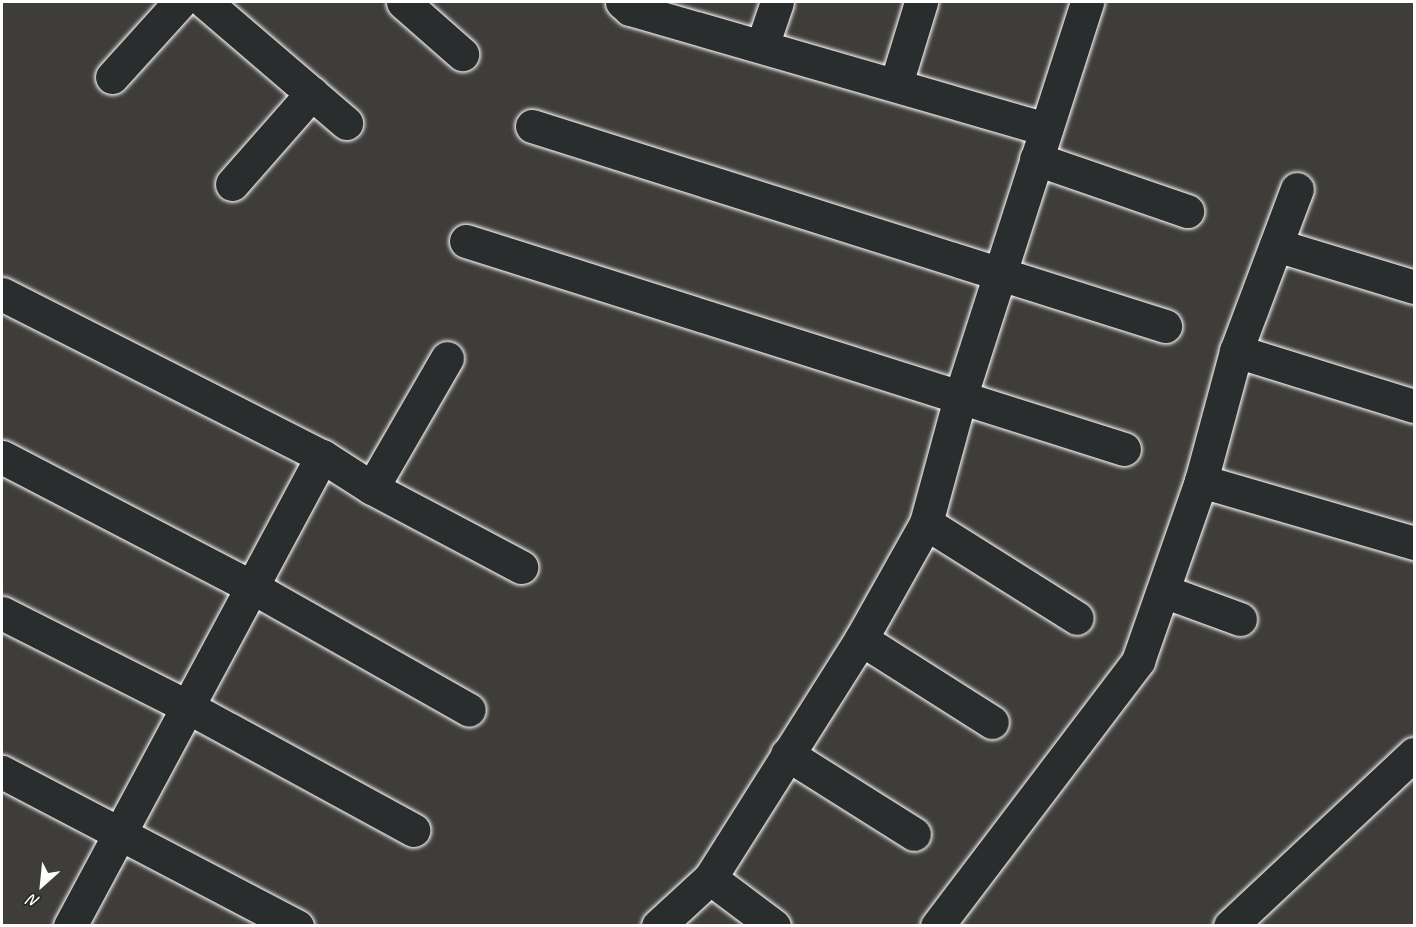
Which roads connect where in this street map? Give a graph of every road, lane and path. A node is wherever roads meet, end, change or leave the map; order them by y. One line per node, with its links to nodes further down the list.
1 (205, 2): 12 (street)
2 (404, 2): 9 (street)
3 (622, 2): 8 (street)
4 (777, 2): 8 (street)
5 (921, 2): 11 (street)
6 (1086, 2): 15 (street)
7 (165, 6): 10 (street)
8 (762, 46): 11 (street)
9 (462, 54)
10 (112, 77)
11 (896, 84): 15 (street)
12 (312, 93): 13 (street); 16 (street)
13 (346, 123)
14 (532, 126): 21 (street)
15 (1041, 144): 18 (street); 21 (street)
16 (232, 184)
17 (1297, 189): 20 (street)
18 (1187, 211)
19 (465, 241): 27 (street)
20 (1276, 245): 22 (street); 25 (street)
21 (999, 272): 24 (street); 27 (street)
22 (1414, 287)
23 (2, 294): 30 (street)
24 (1165, 326)
25 (1236, 351): 28 (street); 32 (street)
26 (447, 358): 33 (street)
27 (960, 398): 29 (street); 34 (street)
28 (1414, 406)
29 (1124, 449)
30 (322, 456): 33 (street); 37 (street)
31 (2, 457): 37 (street)
32 (1201, 481): 35 (street); 38 (street)
33 (372, 488): 36 (street)
34 (926, 524): 40 (street); 42 (street)
35 (1414, 543)
36 (521, 567)
37 (252, 587): 43 (street); 44 (street)
38 (1163, 591): 41 (street); 57 (street)
39 (2, 613): 43 (street)
40 (1077, 618)
41 (1240, 619)
42 (861, 639): 45 (street); 46 (street)
43 (186, 706): 49 (street); 50 (street)
44 (469, 710)
45 (992, 722)
46 (787, 754): 51 (street); 52 (street)
47 (1414, 754): 58 (street)
48 (2, 772): 50 (street)
49 (413, 830)
50 (118, 831): 53 (street); 54 (street)
51 (914, 834)
52 (710, 878): 55 (street); 56 (street)
53 (70, 926)
54 (297, 926)
55 (658, 926)
56 (774, 926)
57 (937, 926)
58 (1230, 926)

